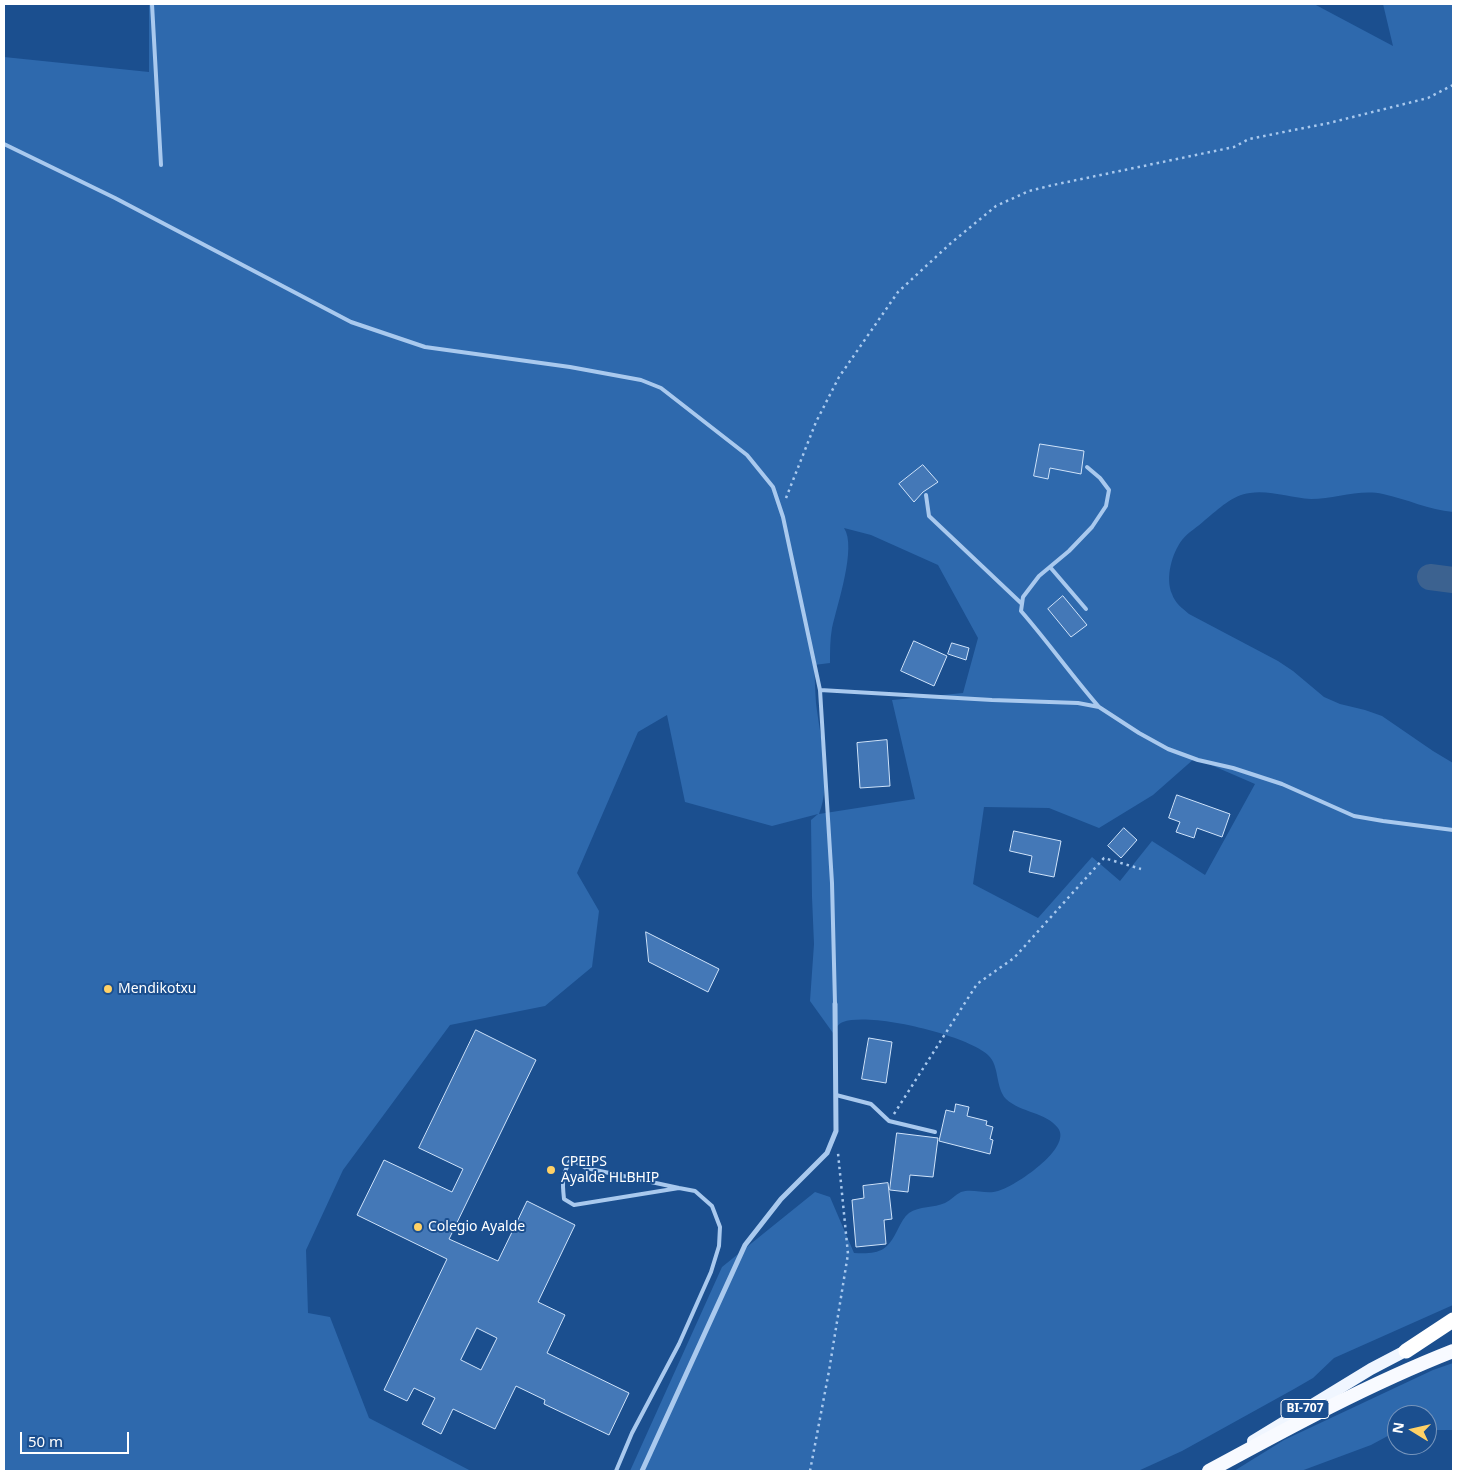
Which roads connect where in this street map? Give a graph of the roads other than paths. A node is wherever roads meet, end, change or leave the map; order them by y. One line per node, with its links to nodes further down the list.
1 (152, 4): 3 (lane)
2 (4, 144): 9 (lane)
3 (161, 165)
4 (1087, 467): 6 (lane)
5 (926, 495): 7 (lane)
6 (1050, 567): 7 (lane); 8 (lane)
7 (1022, 604): 10 (lane)
8 (1086, 609)
9 (820, 690): 10 (lane); 12 (lane)
10 (1099, 707): 11 (lane)
11 (1453, 830)
12 (835, 1004): 13 (street)
13 (836, 1095): 14 (lane); 21 (street)
14 (935, 1132)
15 (679, 1188): 15 (lane); 20 (lane)
16 (1453, 1320): 18 (highway)
17 (1453, 1327): 18 (main road, BI-707)
18 (1406, 1351): 22 (main road, BI-707)
19 (1453, 1351): 22 (highway)
20 (616, 1471)
21 (642, 1471)
22 (1208, 1471)

